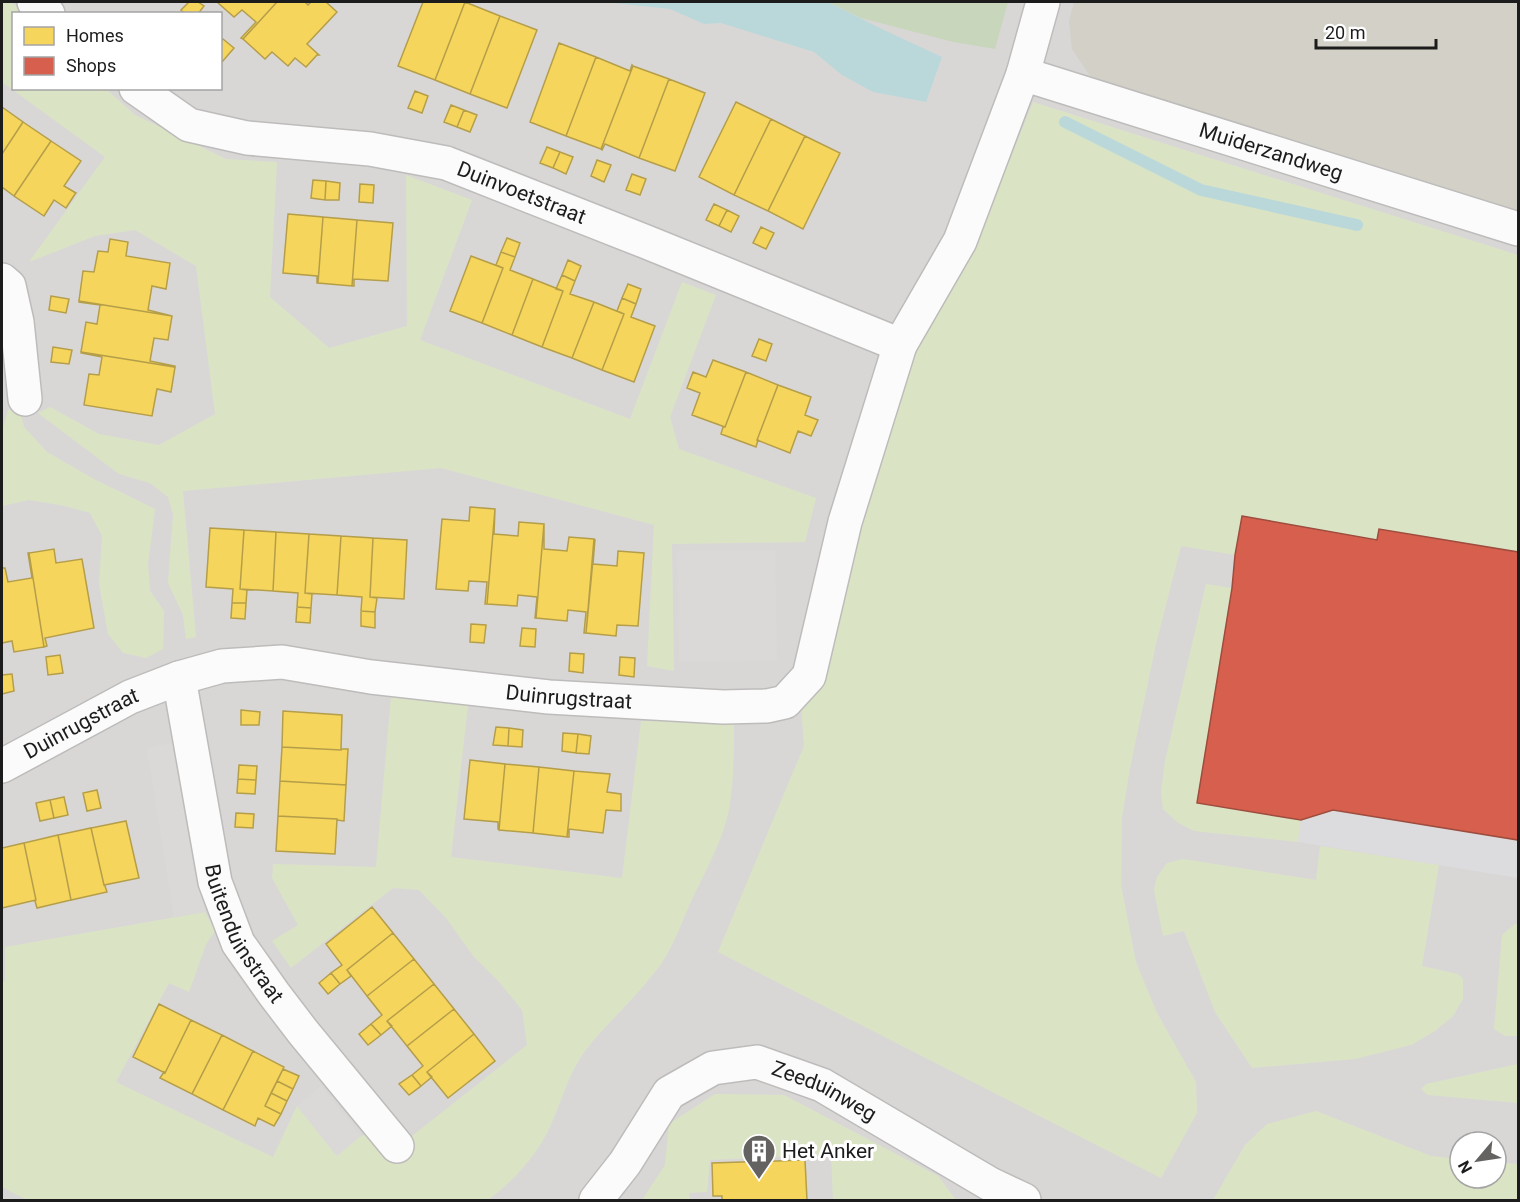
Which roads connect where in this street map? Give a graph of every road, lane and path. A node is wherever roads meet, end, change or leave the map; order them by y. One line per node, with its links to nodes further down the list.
1 (34, 2): 3 (street)
2 (1043, 2): 4 (street)
3 (46, 12)
4 (1023, 74): 6 (street, Muiderzandweg); 8 (street)
5 (139, 90): 8 (street, Duinvoetstraat)
6 (1518, 229)
7 (2, 280): 9 (street)
8 (900, 345): 10 (street, Duinrugstraat)
9 (25, 399)
10 (179, 678): 11 (street, Duinrugstraat); 12 (street, Buitenduinstraat)
11 (2, 766)
12 (397, 1146)
13 (596, 1200): 14 (street, Zeeduinweg)
14 (1024, 1200)

